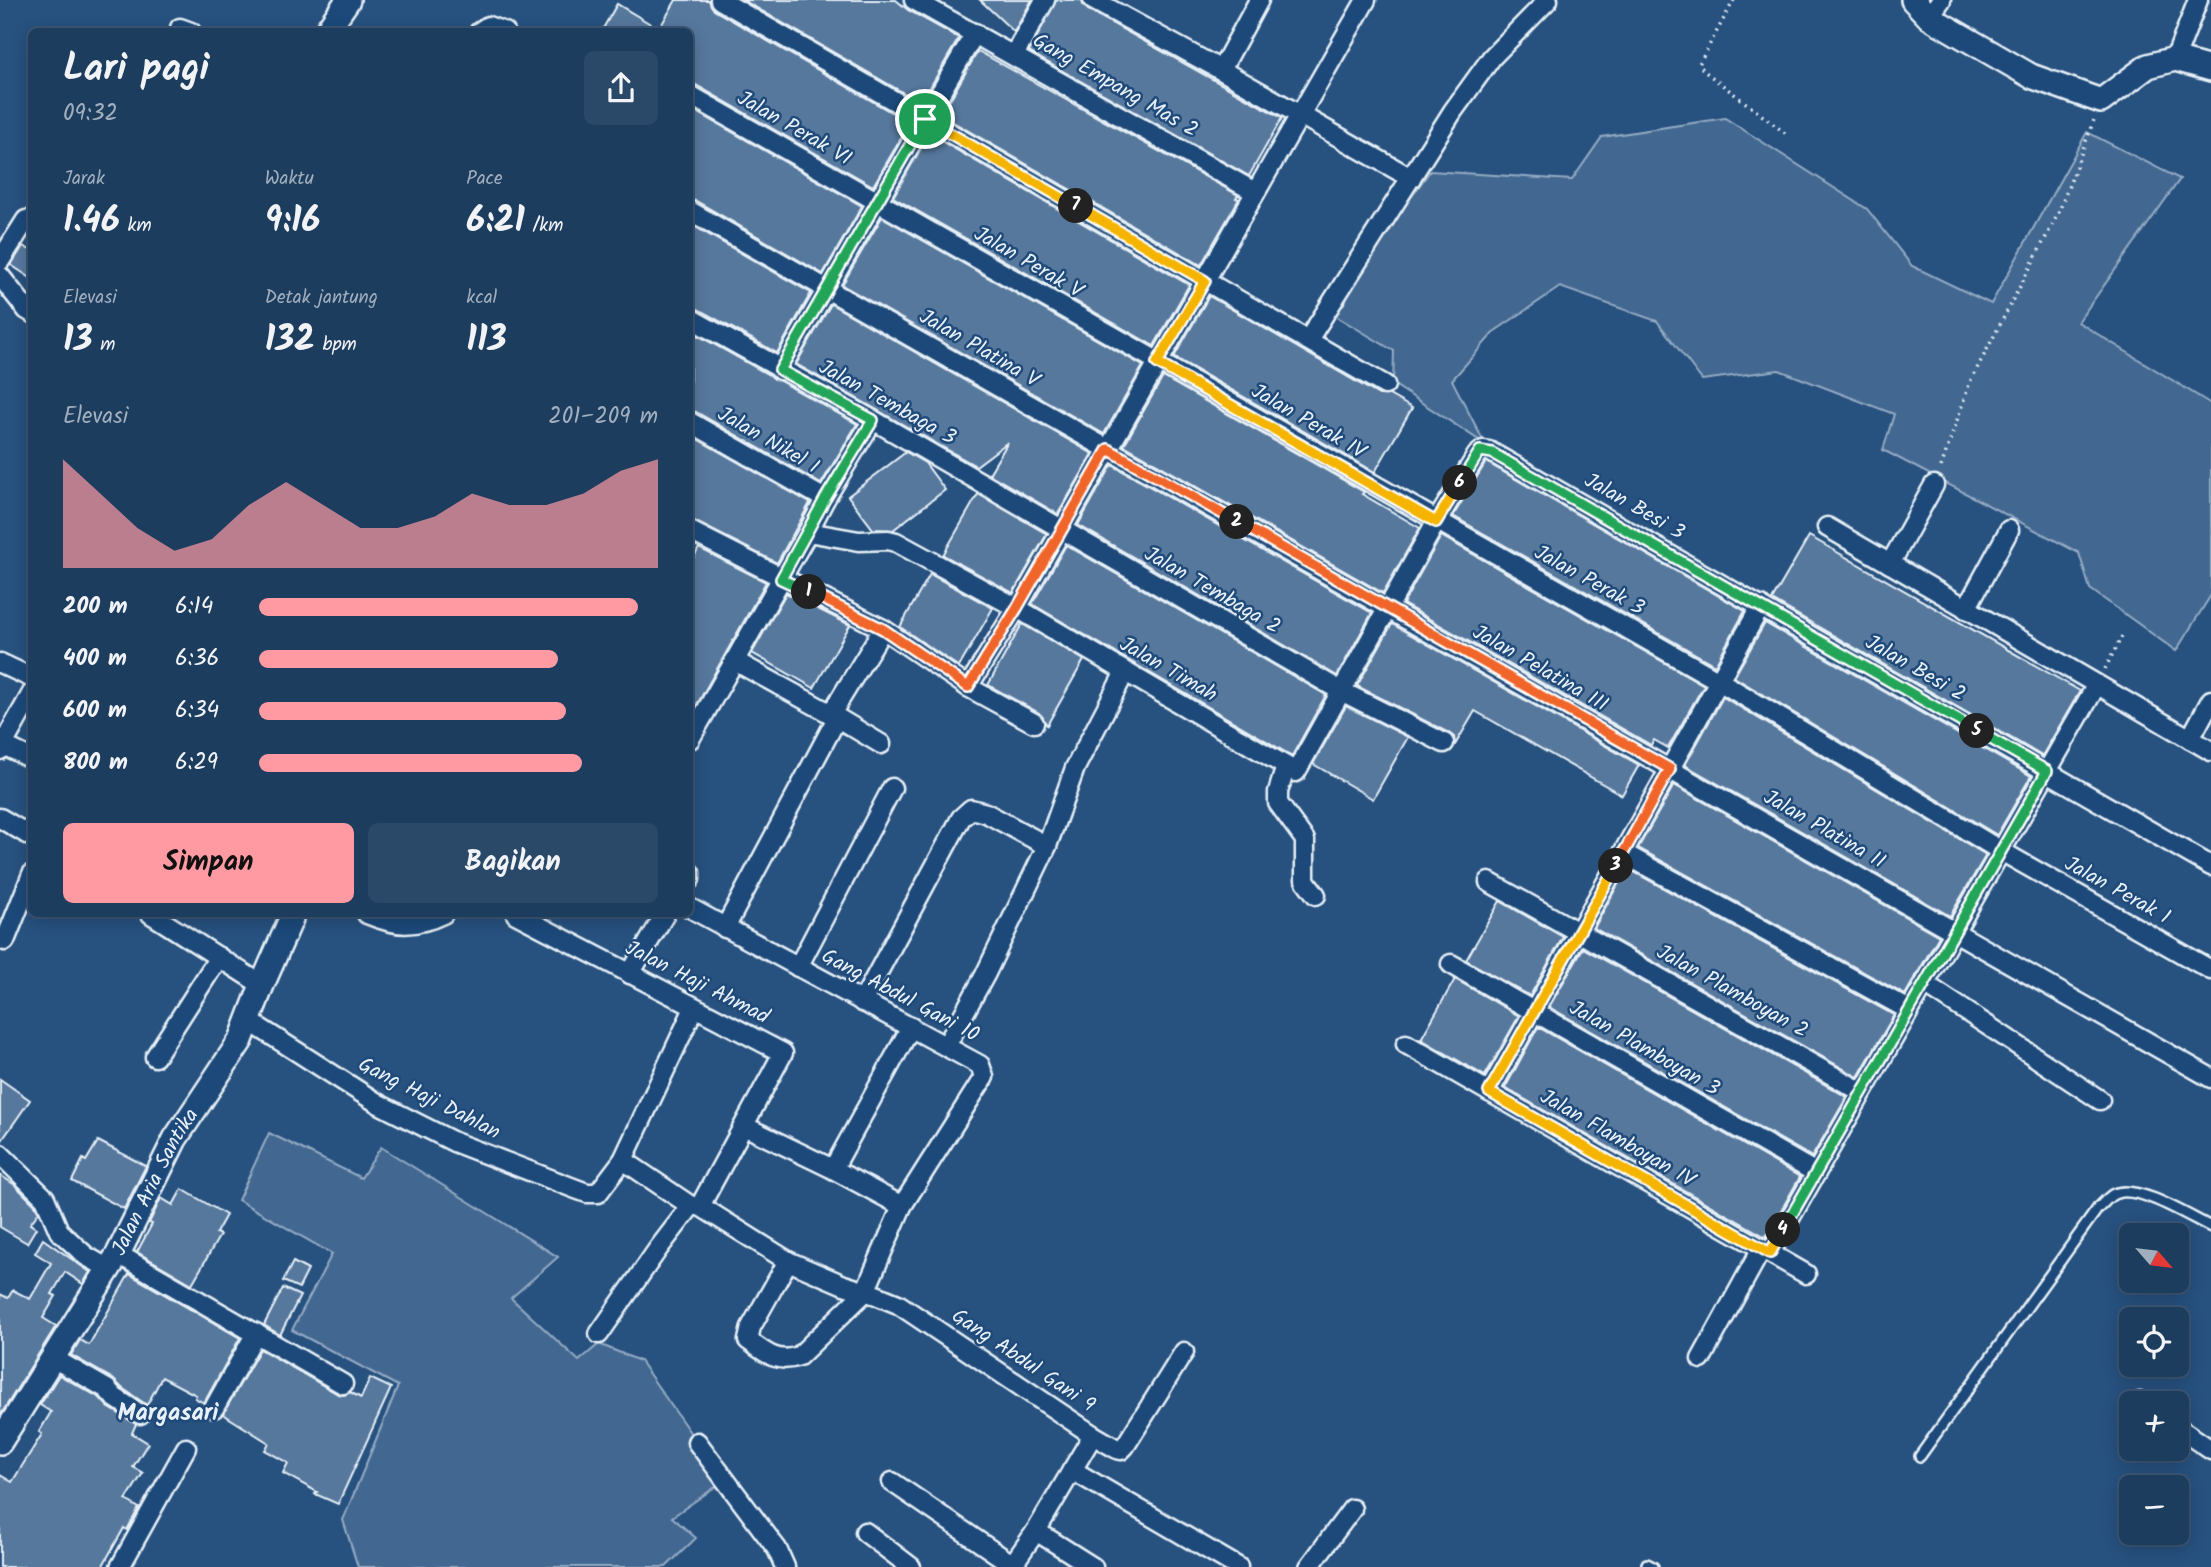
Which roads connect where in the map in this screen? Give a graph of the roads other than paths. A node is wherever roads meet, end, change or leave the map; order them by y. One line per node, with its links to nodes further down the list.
1 (348, 0): 12 (street)
2 (914, 0): 13 (street, Gang Empang Mas 2)
3 (1045, 0): 14 (street)
4 (1093, 0): 16 (street)
5 (1259, 0): 16 (street)
6 (1366, 0): 19 (street)
7 (1548, 0): 21 (street)
8 (1913, 0): 11 (street)
9 (2198, 0): 15 (street)
10 (722, 1): 20 (street)
11 (1935, 8): 15 (street)
12 (330, 28)
13 (975, 33): 14 (street, Gang Empang Mas 2); 20 (street)
14 (1014, 55): 22 (street, Gang Empang Mas 2)
15 (2175, 59): 17 (street)
16 (1220, 69): 19 (street)
17 (2211, 69)
18 (693, 97): 23 (street, Jalan Perak VI)
19 (1300, 114): 21 (street); 22 (street)
20 (925, 119): 23 (street); 28 (street)
21 (1411, 178): 32 (street)
22 (1255, 192): 28 (street)
23 (877, 203): 29 (street); 33 (street, Jalan Perak V)
24 (693, 213): 29 (street, Jalan Platina V)
25 (26, 220): 26 (street)
26 (0, 261)
27 (0, 276): 30 (street)
28 (1205, 281): 32 (street); 33 (street)
29 (827, 289): 34 (street); 38 (street, Jalan Platina V)
30 (28, 311)
31 (693, 320): 34 (street, Jalan Tembaga 3)
32 (1308, 340): 35 (street)
33 (1157, 363): 38 (street); 41 (street, Jalan Perak IV)
34 (780, 370): 36 (street, Jalan Tembaga 3)
35 (1385, 385)
36 (873, 420): 40 (street); 43 (street, Jalan Tembaga 3)
37 (693, 424): 40 (street, Jalan Nikel I)
38 (1108, 449): 43 (street); 51 (street, Jalan Platina V)
39 (1934, 485): 47 (street)
40 (825, 499): 45 (street)
41 (1436, 522): 49 (street, Jalan Besi 3); 51 (street); 58 (street, Jalan Perak 3)
42 (1827, 527): 47 (street)
43 (1061, 530): 50 (street); 61 (street, Jalan Tembaga 2)
44 (2009, 530): 52 (street)
45 (808, 532): 48 (street); 50 (street, Jalan Timah)
46 (693, 539): 48 (street)
47 (1890, 564): 52 (street)
48 (781, 579): 53 (street); 54 (street)
49 (1760, 606): 58 (street); 75 (street, Jalan Besi 2)
50 (1017, 608): 56 (street, Jalan Timah); 60 (street)
51 (1388, 608): 61 (street); 74 (street, Jalan Pelatina III)
52 (1966, 609): 59 (street)
53 (883, 629): 60 (street); 64 (street)
54 (735, 661): 64 (street); 66 (street)
55 (0, 663): 57 (street)
56 (1125, 672): 73 (street, Jalan Timah); 79 (street)
57 (28, 676)
58 (1719, 681): 74 (street); 80 (street, Jalan Perak 3)
59 (2096, 686): 67 (street); 75 (street)
60 (968, 687): 65 (street)
61 (1341, 691): 68 (street, Jalan Tembaga 2); 73 (street)
62 (28, 700): 70 (street)
63 (2211, 700): 67 (street)
64 (834, 716): 69 (street); 93 (street)
65 (1034, 723)
66 (693, 734)
67 (2190, 739): 71 (street)
68 (1444, 743)
69 (881, 744)
70 (2, 748): 72 (street)
71 (2211, 751)
72 (28, 758)
73 (1291, 769): 85 (street)
74 (1670, 769): 81 (street); 94 (street, Jalan Platina II)
75 (2047, 771): 80 (street); 82 (street, Jalan Besi 2)
76 (892, 788): 99 (street)
77 (0, 818): 78 (street)
78 (28, 835)
79 (1048, 846): 104 (street); 111 (street)
80 (2001, 851): 94 (street); 100 (street, Jalan Perak 1)
81 (1623, 853): 95 (street); 106 (street)
82 (2211, 866)
83 (1489, 882): 95 (street, Jalan Plamboyan 2)
84 (28, 884): 96 (street)
85 (1316, 895)
86 (693, 910): 93 (street, Gang Abdul Gani 10)
87 (156, 917): 97 (street)
88 (291, 917): 103 (street, Jalan Aria Santika)
89 (375, 917): 90 (street)
90 (436, 917)
91 (522, 917): 101 (street, Jalan Haji Ahmad)
92 (663, 917): 101 (street)
93 (725, 928): 99 (street, Gang Abdul Gani 10)
94 (1955, 931): 102 (street); 113 (street, Jalan Platina II)
95 (1578, 932): 107 (street); 114 (street, Jalan Plamboyan 2)
96 (5, 941)
97 (219, 957): 103 (street); 112 (street)
98 (1451, 964): 107 (street, Jalan Plamboyan 3)
99 (798, 967): 104 (street, Gang Abdul Gani 10)
100 (2211, 970)
101 (630, 974): 105 (street, Jalan Haji Ahmad)
102 (1925, 984): 106 (street); 116 (street)
103 (262, 985): 108 (street, Jalan Aria Santika)
104 (862, 1002): 109 (street, Gang Abdul Gani 10)
105 (694, 1008): 117 (street, Jalan Haji Ahmad); 119 (street)
106 (1909, 1010): 114 (street)
107 (1534, 1012): 115 (street); 121 (street, Jalan Plamboyan 3)
108 (250, 1021): 119 (street, Gang Haji Dahlan); 126 (street, Jalan Aria Santika)
109 (911, 1027): 111 (street, Gang Abdul Gani 10); 120 (street)
110 (1406, 1044): 115 (street, Jalan Flamboyan IV)
111 (946, 1046): 123 (street, Gang Abdul Gani 10)
112 (155, 1057)
113 (2211, 1078)
114 (1863, 1091): 121 (street)
115 (1489, 1092): 125 (street, Jalan Flamboyan IV)
116 (2100, 1100)
117 (744, 1126): 120 (street); 122 (street)
118 (0, 1154): 126 (street)
119 (623, 1160): 122 (street, Gang Abdul Gani 9)
120 (833, 1169): 123 (street)
121 (1816, 1173): 125 (street)
122 (696, 1206): 127 (street, Gang Abdul Gani 9); 131 (street)
123 (902, 1206): 129 (street)
124 (2211, 1227): 144 (lane)
125 (1766, 1251): 128 (street, Jalan Flamboyan IV); 134 (street)
126 (113, 1261): 130 (street); 133 (street, Jalan Aria Santika)
127 (788, 1261): 129 (street, Gang Abdul Gani 9); 129 (street)
128 (1806, 1274)
129 (865, 1292): 138 (street, Gang Abdul Gani 9)
130 (256, 1333): 135 (street); 136 (street)
131 (599, 1334)
132 (1184, 1352): 138 (street)
133 (53, 1358): 137 (street); 140 (street, Jalan Aria Santika)
134 (1701, 1359)
135 (343, 1384)
136 (214, 1408)
137 (140, 1413)
138 (1093, 1435): 145 (street, Gang Abdul Gani 9)
139 (2189, 1435): 143 (street)
140 (0, 1442)
141 (697, 1442): 152 (street)
142 (186, 1448): 151 (street)
143 (2211, 1450)
144 (1920, 1456)
145 (1072, 1470): 148 (street, Gang Abdul Gani 9); 155 (street)
146 (892, 1482): 150 (street)
147 (1352, 1509): 156 (street)
148 (1036, 1531): 150 (street, Gang Abdul Gani 9); 154 (street)
149 (865, 1532): 153 (street)
150 (1012, 1566)
151 (120, 1567)
152 (785, 1567)
153 (911, 1567)
154 (1093, 1567)
155 (1238, 1567)
156 (1309, 1567)

